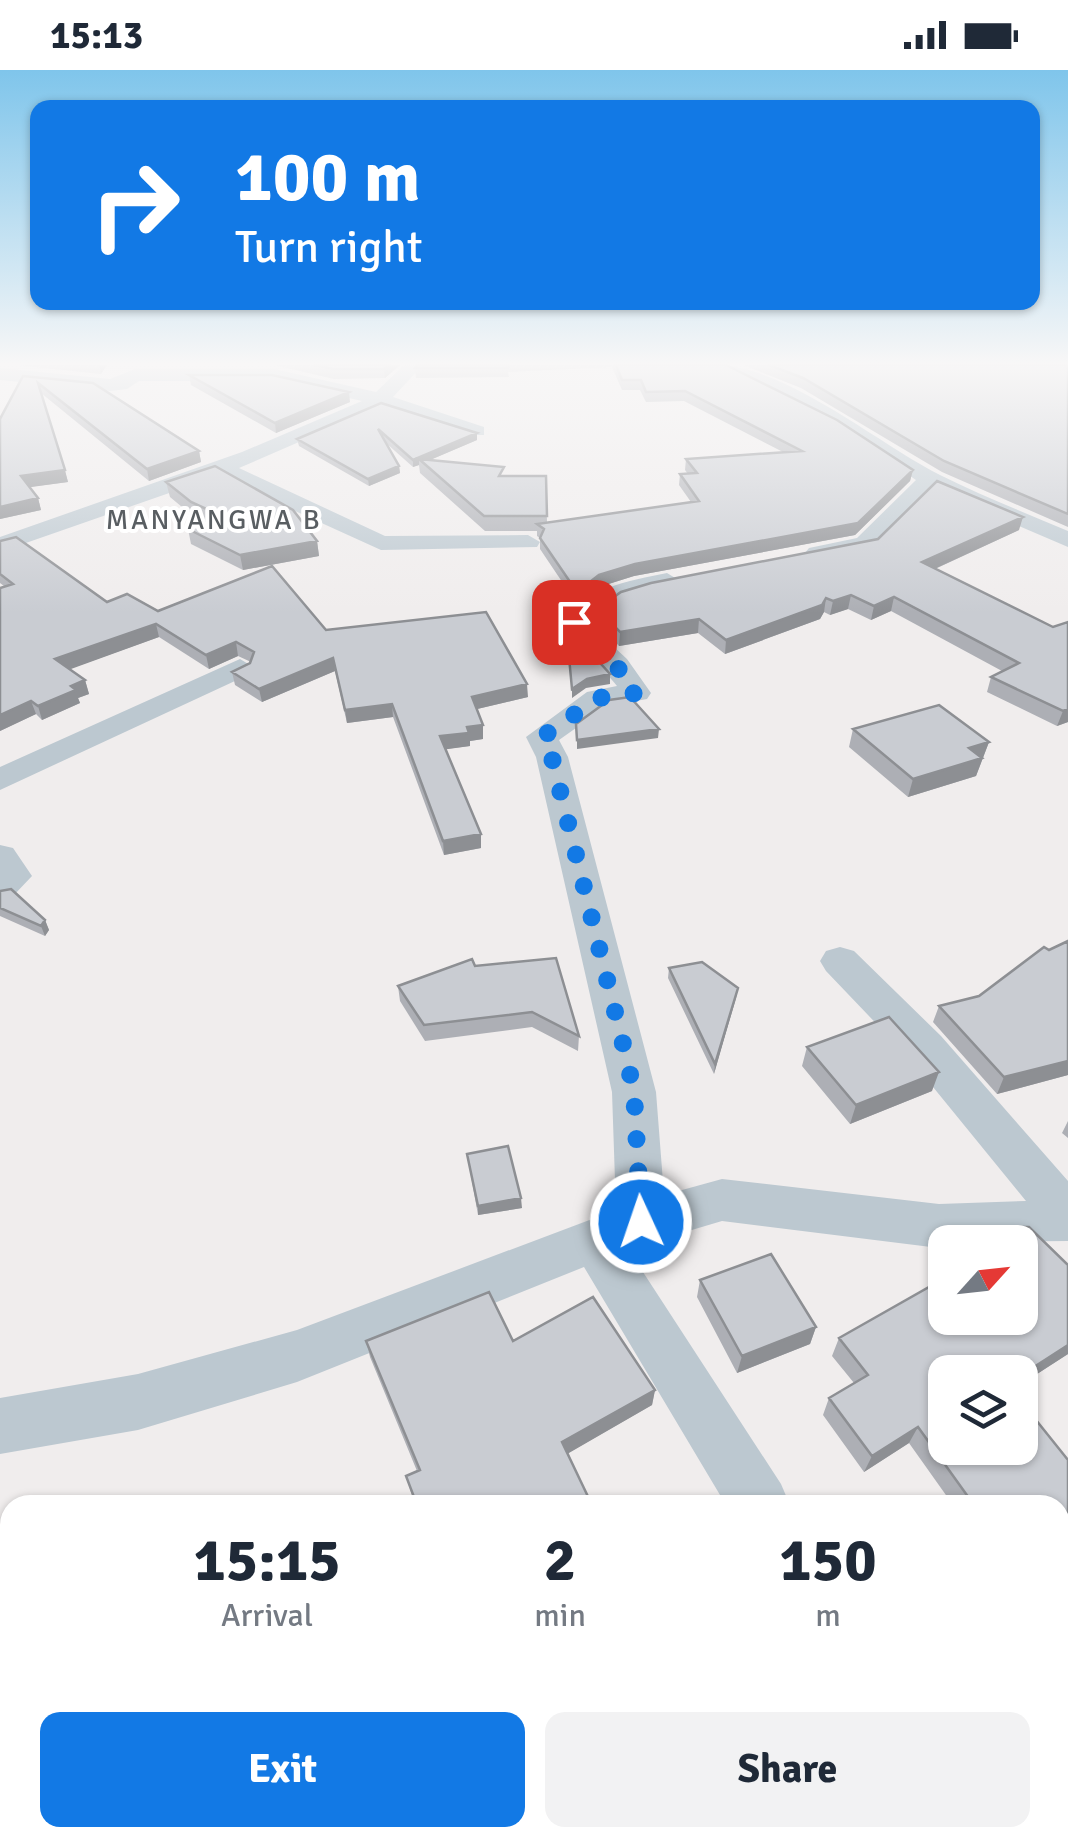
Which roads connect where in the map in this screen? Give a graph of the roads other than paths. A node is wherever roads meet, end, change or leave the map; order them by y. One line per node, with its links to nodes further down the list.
1 (267, 448): 3 (street)
2 (881, 448): 4 (street)
3 (220, 468): 6 (street); 7 (street)
4 (930, 479): 5 (street); 8 (street)
5 (1068, 540)
6 (528, 542)
7 (0, 546)
8 (786, 559)
9 (703, 574): 16 (street)
10 (240, 668): 11 (street)
11 (0, 780)
12 (0, 856): 13 (street)
13 (0, 887)
14 (840, 961): 15 (street)
15 (1068, 1218): 16 (street)
16 (618, 1232): 17 (street); 18 (street)
17 (0, 1426)
18 (755, 1495)

